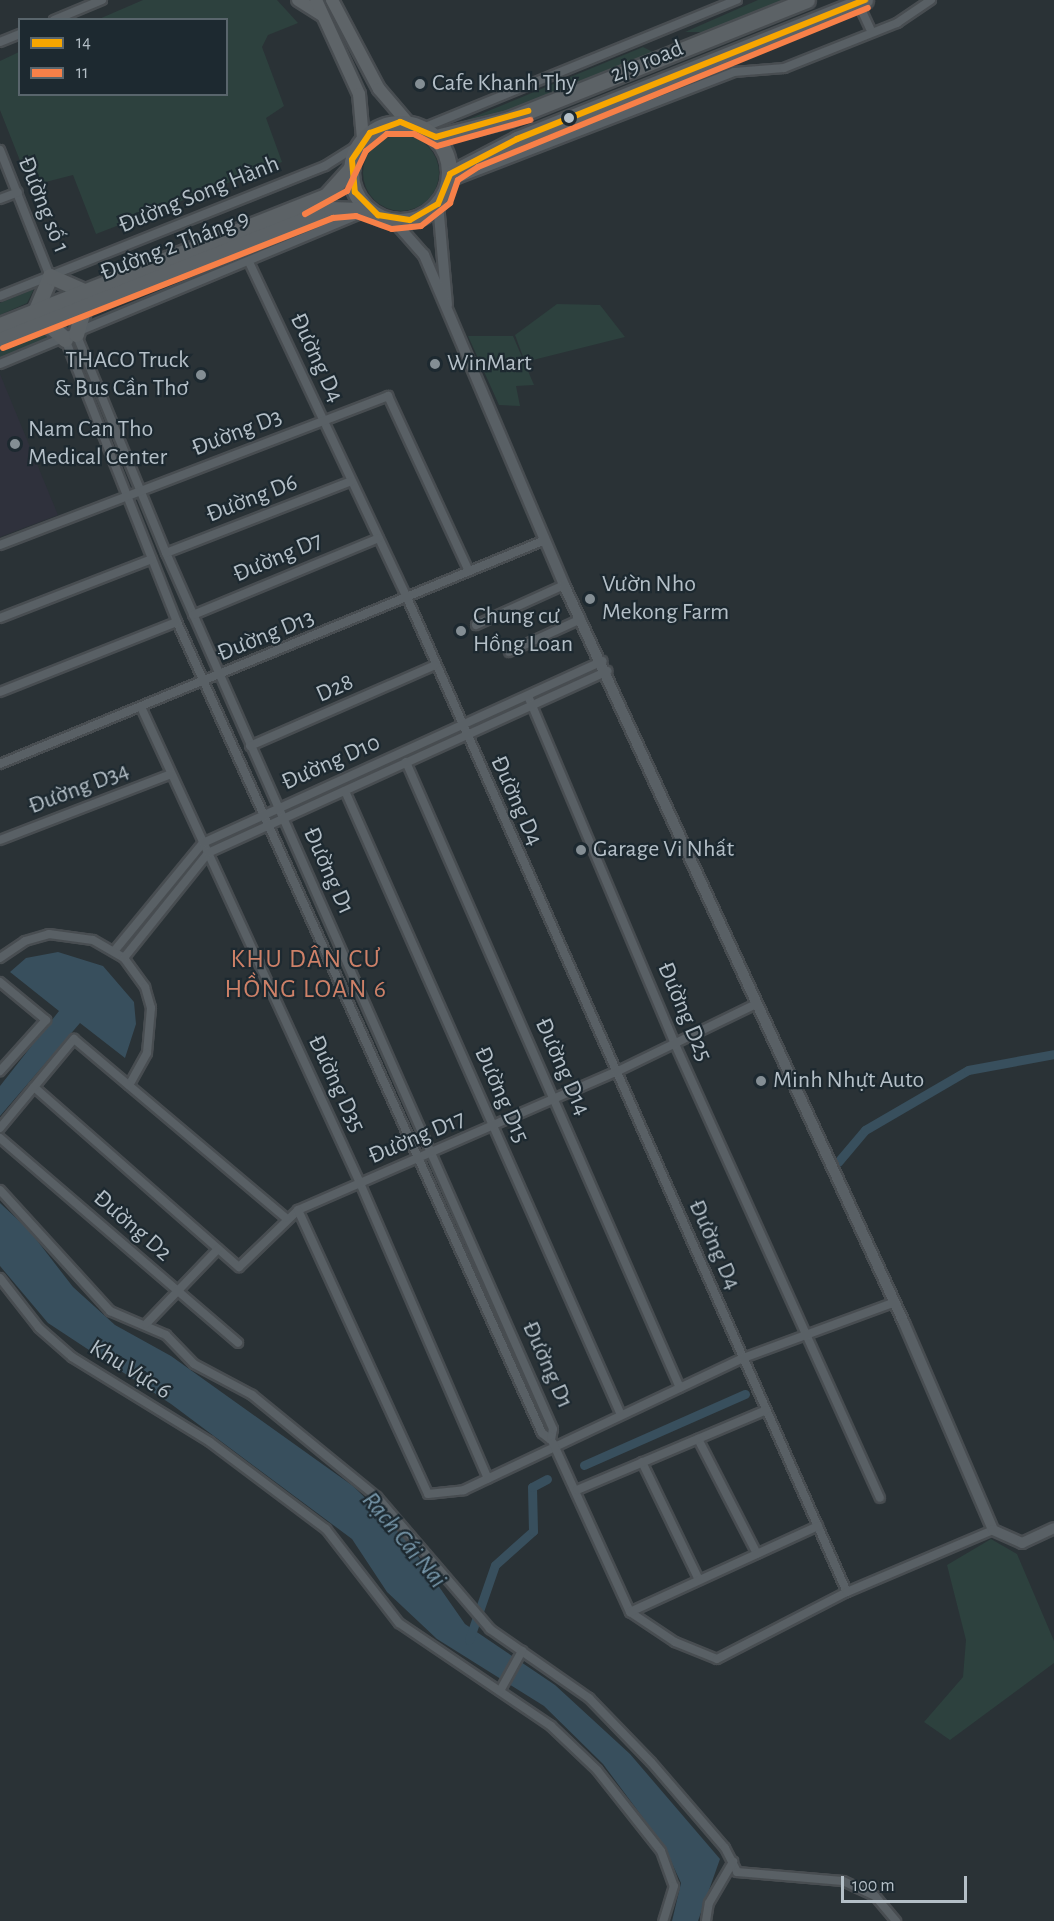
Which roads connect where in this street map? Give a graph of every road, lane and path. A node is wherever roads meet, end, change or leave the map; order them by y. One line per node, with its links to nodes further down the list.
1 (102, 0): 12 (street)
2 (298, 0): 11 (main road)
3 (316, 0): 11 (main road)
4 (332, 0): 10 (main road)
5 (340, 0): 10 (main road)
6 (737, 0): 17 (street)
7 (807, 0): 18 (highway, 2/9 road)
8 (931, 0): 13 (street)
9 (863, 4): 13 (street); 22 (highway, 2/9 road)
10 (341, 14): 16 (main road)
11 (324, 17): 19 (main road)
12 (59, 18)
13 (871, 31): 22 (street)
14 (18, 35): 15 (street)
15 (0, 42)
16 (408, 123): 17 (highway); 19 (highway)
17 (423, 128): 18 (highway)
18 (436, 137): 22 (highway)
19 (361, 142): 21 (highway); 29 (street, Đường Song Hành)
20 (0, 150): 23 (street, Đường số 1)
21 (351, 168): 26 (highway); 31 (highway, Đường 2 Tháng 9)
22 (449, 178): 25 (highway)
23 (18, 192): 24 (street); 29 (street, Đường số 1)
24 (0, 199)
25 (438, 204): 27 (highway); 33 (street)
26 (369, 210): 27 (highway); 28 (street); 31 (highway, Đường 2 Tháng 9)
27 (393, 220): 33 (street)
28 (249, 262): 35 (street); 38 (street, Đường D4)
29 (50, 276): 30 (street, Đường Song Hành); 31 (highway); 32 (highway)
30 (0, 296)
31 (86, 299): 32 (highway, Đường 2 Tháng 9); 35 (highway)
32 (40, 316): 34 (highway, Đường 2 Tháng 9); 35 (highway); 36 (highway, Đường 2 Tháng 9)
33 (448, 317): 43 (street)
34 (0, 325)
35 (70, 336): 37 (street); 40 (street, Đường D1); 41 (street, Đường D1)
36 (0, 340)
37 (0, 364)
38 (324, 421): 39 (street, Đường D4); 40 (street, Đường D3); 47 (street, Đường D3)
39 (352, 481): 42 (street, Đường D4); 45 (street, Đường D6)
40 (142, 490): 41 (street, Đường D3); 45 (street, Đường D1)
41 (128, 494): 44 (street, Đường D3); 46 (street, Đường D1)
42 (378, 538): 49 (street, Đường D4); 50 (street, Đường D7)
43 (545, 540): 47 (street, Đường D13); 48 (street)
44 (0, 545)
45 (166, 553): 50 (street, Đường D1)
46 (152, 559): 51 (street); 53 (street, Đường D1)
47 (469, 571): 49 (street, Đường D13)
48 (564, 585): 52 (street); 54 (street)
49 (408, 600): 56 (street, Đường D4); 58 (street, Đường D13)
50 (193, 615): 58 (street, Đường D1)
51 (0, 618)
52 (581, 619): 55 (street); 57 (street)
53 (177, 622): 59 (street, Đường D1); 60 (street)
54 (476, 625)
55 (509, 652)
56 (435, 665): 64 (street, Đường D4); 65 (street, D28)
57 (605, 666): 61 (street, Đường D10); 62 (street, Đường D10); 81 (street)
58 (220, 676): 59 (street, Đường D13); 65 (street, Đường D1)
59 (204, 681): 63 (street, Đường D13); 71 (street, Đường D1)
60 (0, 692)
61 (528, 696): 62 (street, Đường D25); 64 (street, Đường D10)
62 (532, 705): 64 (street, Đường D10); 82 (street, Đường D25)
63 (141, 707): 67 (street, Đường D13); 68 (street, Đường D35)
64 (463, 730): 66 (street, Đường D10); 70 (street, Đường D10); 84 (street, Đường D4)
65 (250, 746): 70 (street, Đường D1)
66 (406, 762): 69 (street, Đường D10); 87 (street, Đường D14)
67 (0, 764)
68 (171, 774): 74 (street, Đường D34); 75 (street, Đường D35)
69 (345, 791): 72 (street, Đường D10); 88 (street, Đường D15)
70 (278, 808): 71 (street, Đường D10); 72 (street, Đường D1)
71 (264, 814): 73 (street, Đường D1); 75 (street, Đường D10)
72 (282, 818): 73 (street, Đường D10); 91 (street, Đường D1)
73 (269, 824): 76 (street, Đường D10); 92 (street, Đường D1)
74 (0, 840)
75 (203, 843): 76 (street, Đường D35); 77 (street, Đường D10)
76 (207, 853): 79 (street, Đường D10); 93 (street, Đường D35)
77 (115, 950): 78 (street); 79 (street)
78 (0, 958)
79 (124, 958): 85 (street)
80 (0, 981): 83 (street)
81 (756, 1004): 82 (street, Đường D17); 100 (street)
82 (674, 1042): 84 (street, Đường D17); 102 (street, Đường D25)
83 (2, 1066)
84 (616, 1072): 87 (street, Đường D17); 104 (street, Đường D4)
85 (129, 1085): 86 (street); 96 (street)
86 (34, 1087): 89 (street); 97 (street)
87 (555, 1099): 88 (street, Đường D17); 105 (street, Đường D14)
88 (494, 1126): 91 (street, Đường D17); 107 (street, Đường D15)
89 (0, 1128)
90 (0, 1138): 99 (street, Đường D2)
91 (433, 1153): 92 (street, Đường D17); 109 (street, Đường D1)
92 (422, 1159): 93 (street, Đường D17); 109 (street, Đường D1)
93 (360, 1183): 95 (street, Đường D17); 111 (street, Đường D35)
94 (0, 1190): 101 (street)
95 (298, 1210): 96 (street, Đường D17); 111 (street)
96 (285, 1218): 97 (street, Đường D17)
97 (218, 1249): 99 (street)
98 (0, 1278): 122 (street, Khu Vực 6)
99 (177, 1291): 101 (street); 103 (street, Đường D2)
100 (895, 1302): 102 (street); 116 (street)
101 (146, 1324): 121 (street)
102 (806, 1332): 104 (street); 113 (street, Đường D25)
103 (238, 1343)
104 (743, 1358): 105 (street); 106 (street, Đường D4)
105 (681, 1388): 107 (street)
106 (766, 1410): 108 (street); 114 (street, Đường D4)
107 (621, 1415): 109 (street)
108 (698, 1439): 110 (street); 117 (street)
109 (553, 1443): 111 (street); 112 (street)
110 (642, 1462): 112 (street); 118 (street)
111 (488, 1479)
112 (578, 1490): 120 (street)
113 (880, 1498)
114 (818, 1526): 117 (street); 119 (street, Đường D4)
115 (1054, 1528): 116 (street)
116 (993, 1530): 119 (street)
117 (757, 1554): 118 (street)
118 (699, 1580): 120 (street)
119 (847, 1592): 120 (street)
120 (630, 1612)
121 (520, 1655): 122 (street); 123 (street)
122 (502, 1688): 124 (street, Khu Vực 6)
123 (733, 1862): 125 (street); 126 (street)
124 (663, 1921)
125 (706, 1921)
126 (896, 1921)

